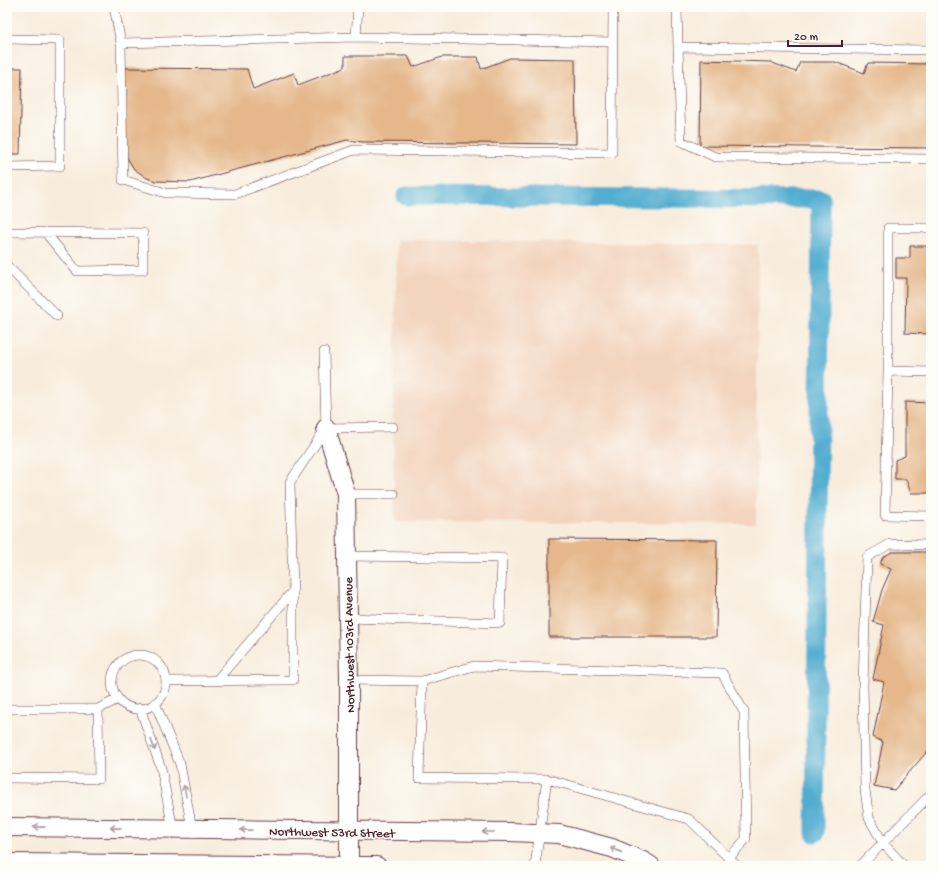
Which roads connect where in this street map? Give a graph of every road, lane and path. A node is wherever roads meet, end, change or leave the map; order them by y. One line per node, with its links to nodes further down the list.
1 (114, 7): 8 (lane)
2 (358, 7): 5 (lane)
3 (613, 7): 7 (lane)
4 (677, 7): 9 (lane)
5 (356, 37): 7 (lane); 8 (lane)
6 (7, 39): 12 (lane)
7 (613, 42): 8 (lane)
8 (122, 43)
9 (678, 47): 10 (lane); 11 (lane)
10 (931, 50)
11 (931, 159)
12 (7, 167)
13 (931, 228): 19 (lane)
14 (7, 232): 15 (lane)
15 (45, 232): 15 (lane)
16 (7, 266): 17 (lane)
17 (57, 316)
18 (324, 352): 22 (lane)
19 (888, 371): 20 (lane); 25 (lane)
20 (931, 372)
21 (393, 427): 22 (lane)
22 (326, 428): 23 (street, Northwest 103rd Avenue); 28 (lane)
23 (346, 494): 24 (lane); 27 (street, Northwest 103rd Avenue)
24 (394, 494)
25 (931, 516)
26 (931, 544): 47 (lane)
27 (347, 556): 29 (street, Northwest 103rd Avenue); 29 (lane)
28 (293, 591): 32 (lane); 32 (lane)
29 (348, 618): 30 (street, Northwest 103rd Avenue)
30 (349, 680): 33 (lane); 45 (street, Northwest 103rd Avenue)
31 (166, 681): 32 (lane); 34 (lane); 35 (lane)
32 (216, 681)
33 (422, 682): 40 (lane); 48 (lane)
34 (118, 699): 36 (lane); 38 (lane)
35 (155, 703): 36 (lane); 44 (lane, one-way to 35)
36 (140, 708): 43 (lane, one-way to 43)
37 (7, 709): 38 (lane)
38 (98, 709): 39 (lane)
39 (7, 778)
40 (547, 779): 46 (lane); 48 (lane)
41 (931, 794): 47 (lane)
42 (7, 827): 43 (street, Northwest 53rd Street, one-way to 42)
43 (173, 829): 44 (street, Northwest 53rd Street)
44 (192, 829): 45 (street, Northwest 53rd Street, one-way to 44)
45 (349, 831): 46 (street, Northwest 53rd Street, one-way to 45); 51 (street, Northwest 103rd Avenue)
46 (538, 834): 53 (lane); 54 (street, Northwest 53rd Street, one-way to 46)
47 (883, 843): 56 (lane); 57 (lane)
48 (729, 858): 55 (lane)
49 (7, 863): 50 (street)
50 (138, 865): 51 (street)
51 (349, 866): 52 (street)
52 (377, 866)
53 (535, 866)
54 (651, 866)
55 (737, 866)
56 (860, 866)
57 (904, 866)

